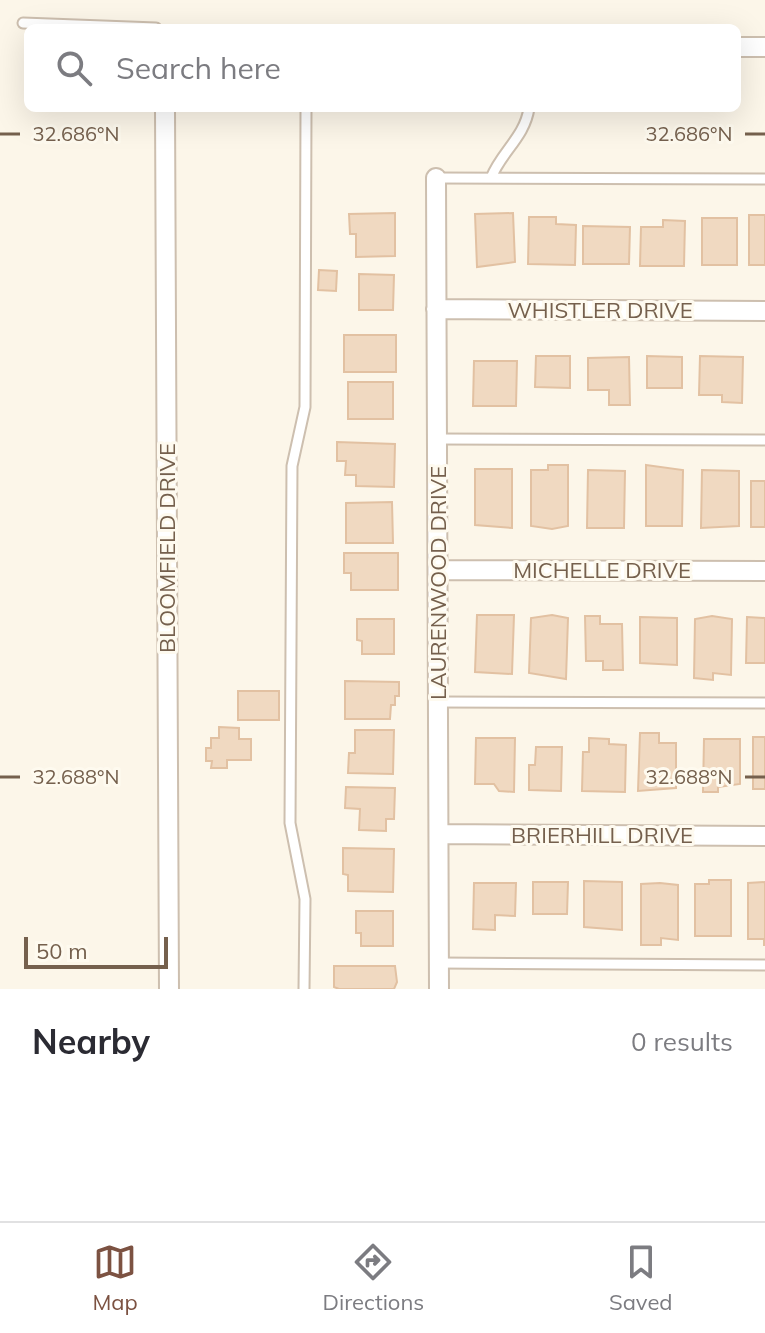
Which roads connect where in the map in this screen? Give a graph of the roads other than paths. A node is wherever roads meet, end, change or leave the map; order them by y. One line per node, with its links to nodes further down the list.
1 (23, 23): 2 (lane)
2 (50, 24)
3 (741, 47): 4 (street)
4 (765, 47)
5 (165, 112): 23 (street, BLOOMFIELD DRIVE)
6 (306, 112): 24 (lane)
7 (528, 112): 9 (lane)
8 (436, 178): 9 (lane); 11 (street, LAURENWOOD DRIVE)
9 (491, 178): 10 (lane)
10 (765, 179)
11 (436, 309): 12 (street, WHISTLER DRIVE); 13 (street, LAURENWOOD DRIVE)
12 (765, 311)
13 (437, 439): 14 (lane); 15 (street, LAURENWOOD DRIVE)
14 (765, 440)
15 (439, 570): 16 (street, MICHELLE DRIVE); 17 (street, LAURENWOOD DRIVE)
16 (765, 571)
17 (439, 702): 18 (lane); 19 (street, LAURENWOOD DRIVE)
18 (765, 703)
19 (439, 834): 20 (street, BRIERHILL DRIVE); 21 (street, LAURENWOOD DRIVE)
20 (765, 836)
21 (439, 963): 22 (lane); 25 (street, LAURENWOOD DRIVE)
22 (765, 965)
23 (169, 989)
24 (304, 989)
25 (439, 989)

